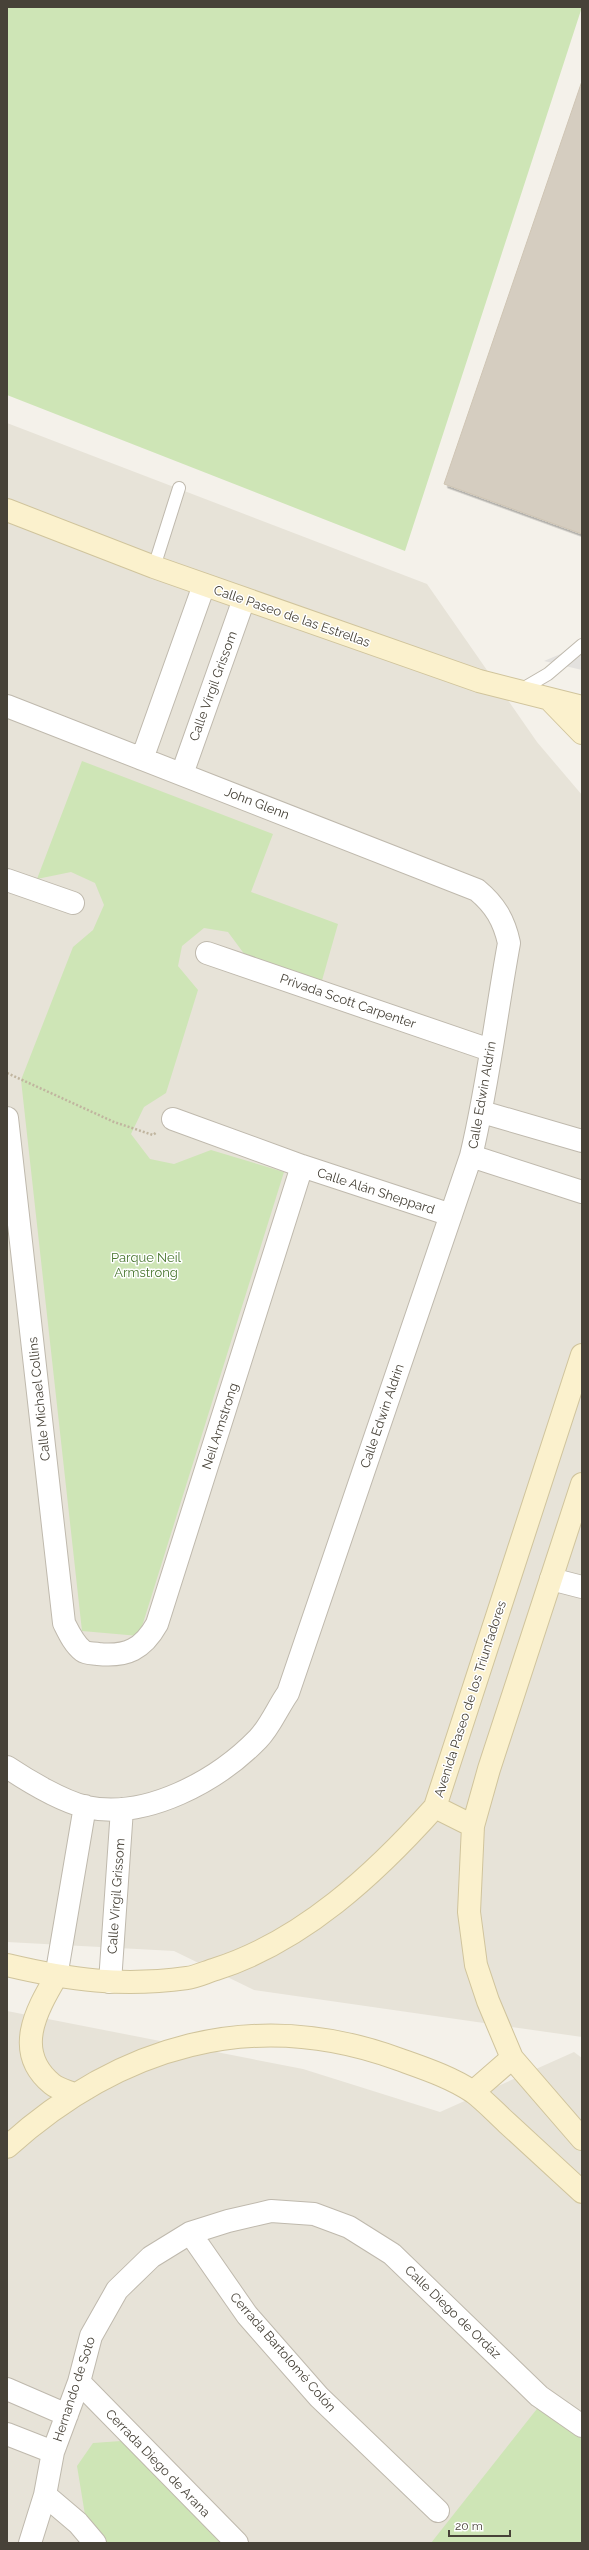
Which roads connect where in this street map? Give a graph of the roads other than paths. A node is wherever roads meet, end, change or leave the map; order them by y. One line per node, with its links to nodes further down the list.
1 (179, 488): 3 (lane)
2 (7, 510): 3 (street, Calle Paseo de las Estrellas)
3 (154, 567): 4 (street, Calle Paseo de las Estrellas)
4 (204, 585): 5 (street, Calle Paseo de las Estrellas); 12 (street)
5 (244, 599): 7 (street, Calle Paseo de las Estrellas); 13 (street, Calle Virgil Grissom)
6 (582, 645): 7 (lane)
7 (518, 692): 8 (street, Calle Paseo de las Estrellas)
8 (551, 701): 10 (street, Calle Paseo de las Estrellas); 11 (street)
9 (7, 706): 12 (street, John Glenn)
10 (582, 707)
11 (582, 733)
12 (142, 759): 13 (street, John Glenn)
13 (182, 774): 16 (street, John Glenn)
14 (7, 880): 15 (street)
15 (73, 903)
16 (499, 913): 18 (street, Calle Edwin Aldrin)
17 (206, 953): 18 (street, Privada Scott Carpenter)
18 (490, 1050): 19 (street, Calle Edwin Aldrin)
19 (482, 1112): 22 (street); 23 (street, Calle Edwin Aldrin)
20 (7, 1118): 31 (street, Calle Michael Collins)
21 (173, 1119): 24 (street, Calle Alán Sheppard)
22 (582, 1141)
23 (472, 1156): 25 (street); 26 (street, Calle Edwin Aldrin)
24 (302, 1166): 26 (street, Calle Alán Sheppard); 31 (street, Neil Armstrong)
25 (582, 1192)
26 (451, 1215): 34 (street, Calle Edwin Aldrin)
27 (582, 1355): 33 (street, Avenida Paseo de los Triunfadores)
28 (582, 1484): 29 (street)
29 (551, 1579): 30 (street); 35 (street)
30 (582, 1587)
31 (105, 1654)
32 (7, 1767): 34 (street)
33 (435, 1807): 35 (street); 38 (street, Avenida Paseo de los Triunfadores)
34 (103, 1808): 37 (street); 38 (street, Calle Virgil Grissom)
35 (473, 1826): 39 (street)
36 (7, 1964): 37 (street, Avenida Paseo de los Triunfadores)
37 (56, 1977): 38 (street, Avenida Paseo de los Triunfadores); 41 (street)
38 (110, 1982)
39 (512, 2058): 40 (street); 42 (street)
40 (473, 2092): 41 (street); 44 (street)
41 (74, 2094): 43 (street)
42 (582, 2139)
43 (7, 2147)
44 (582, 2192)
45 (314, 2214): 46 (street, Hernando de Soto); 50 (street, Calle Diego de Ordáz)
46 (190, 2233): 47 (street, Hernando de Soto); 54 (street, Cerrada Bartolomé Colón)
47 (79, 2382): 49 (street, Hernando de Soto); 57 (street, Cerrada Diego de Arana)
48 (7, 2389): 49 (street)
49 (67, 2415): 52 (street, Hernando de Soto)
50 (582, 2426)
51 (7, 2434): 52 (street)
52 (53, 2452): 53 (street, Hernando de Soto)
53 (45, 2495): 55 (street, Hernando de Soto); 56 (street)
54 (438, 2511)
55 (30, 2543)
56 (95, 2543)
57 (237, 2543)

